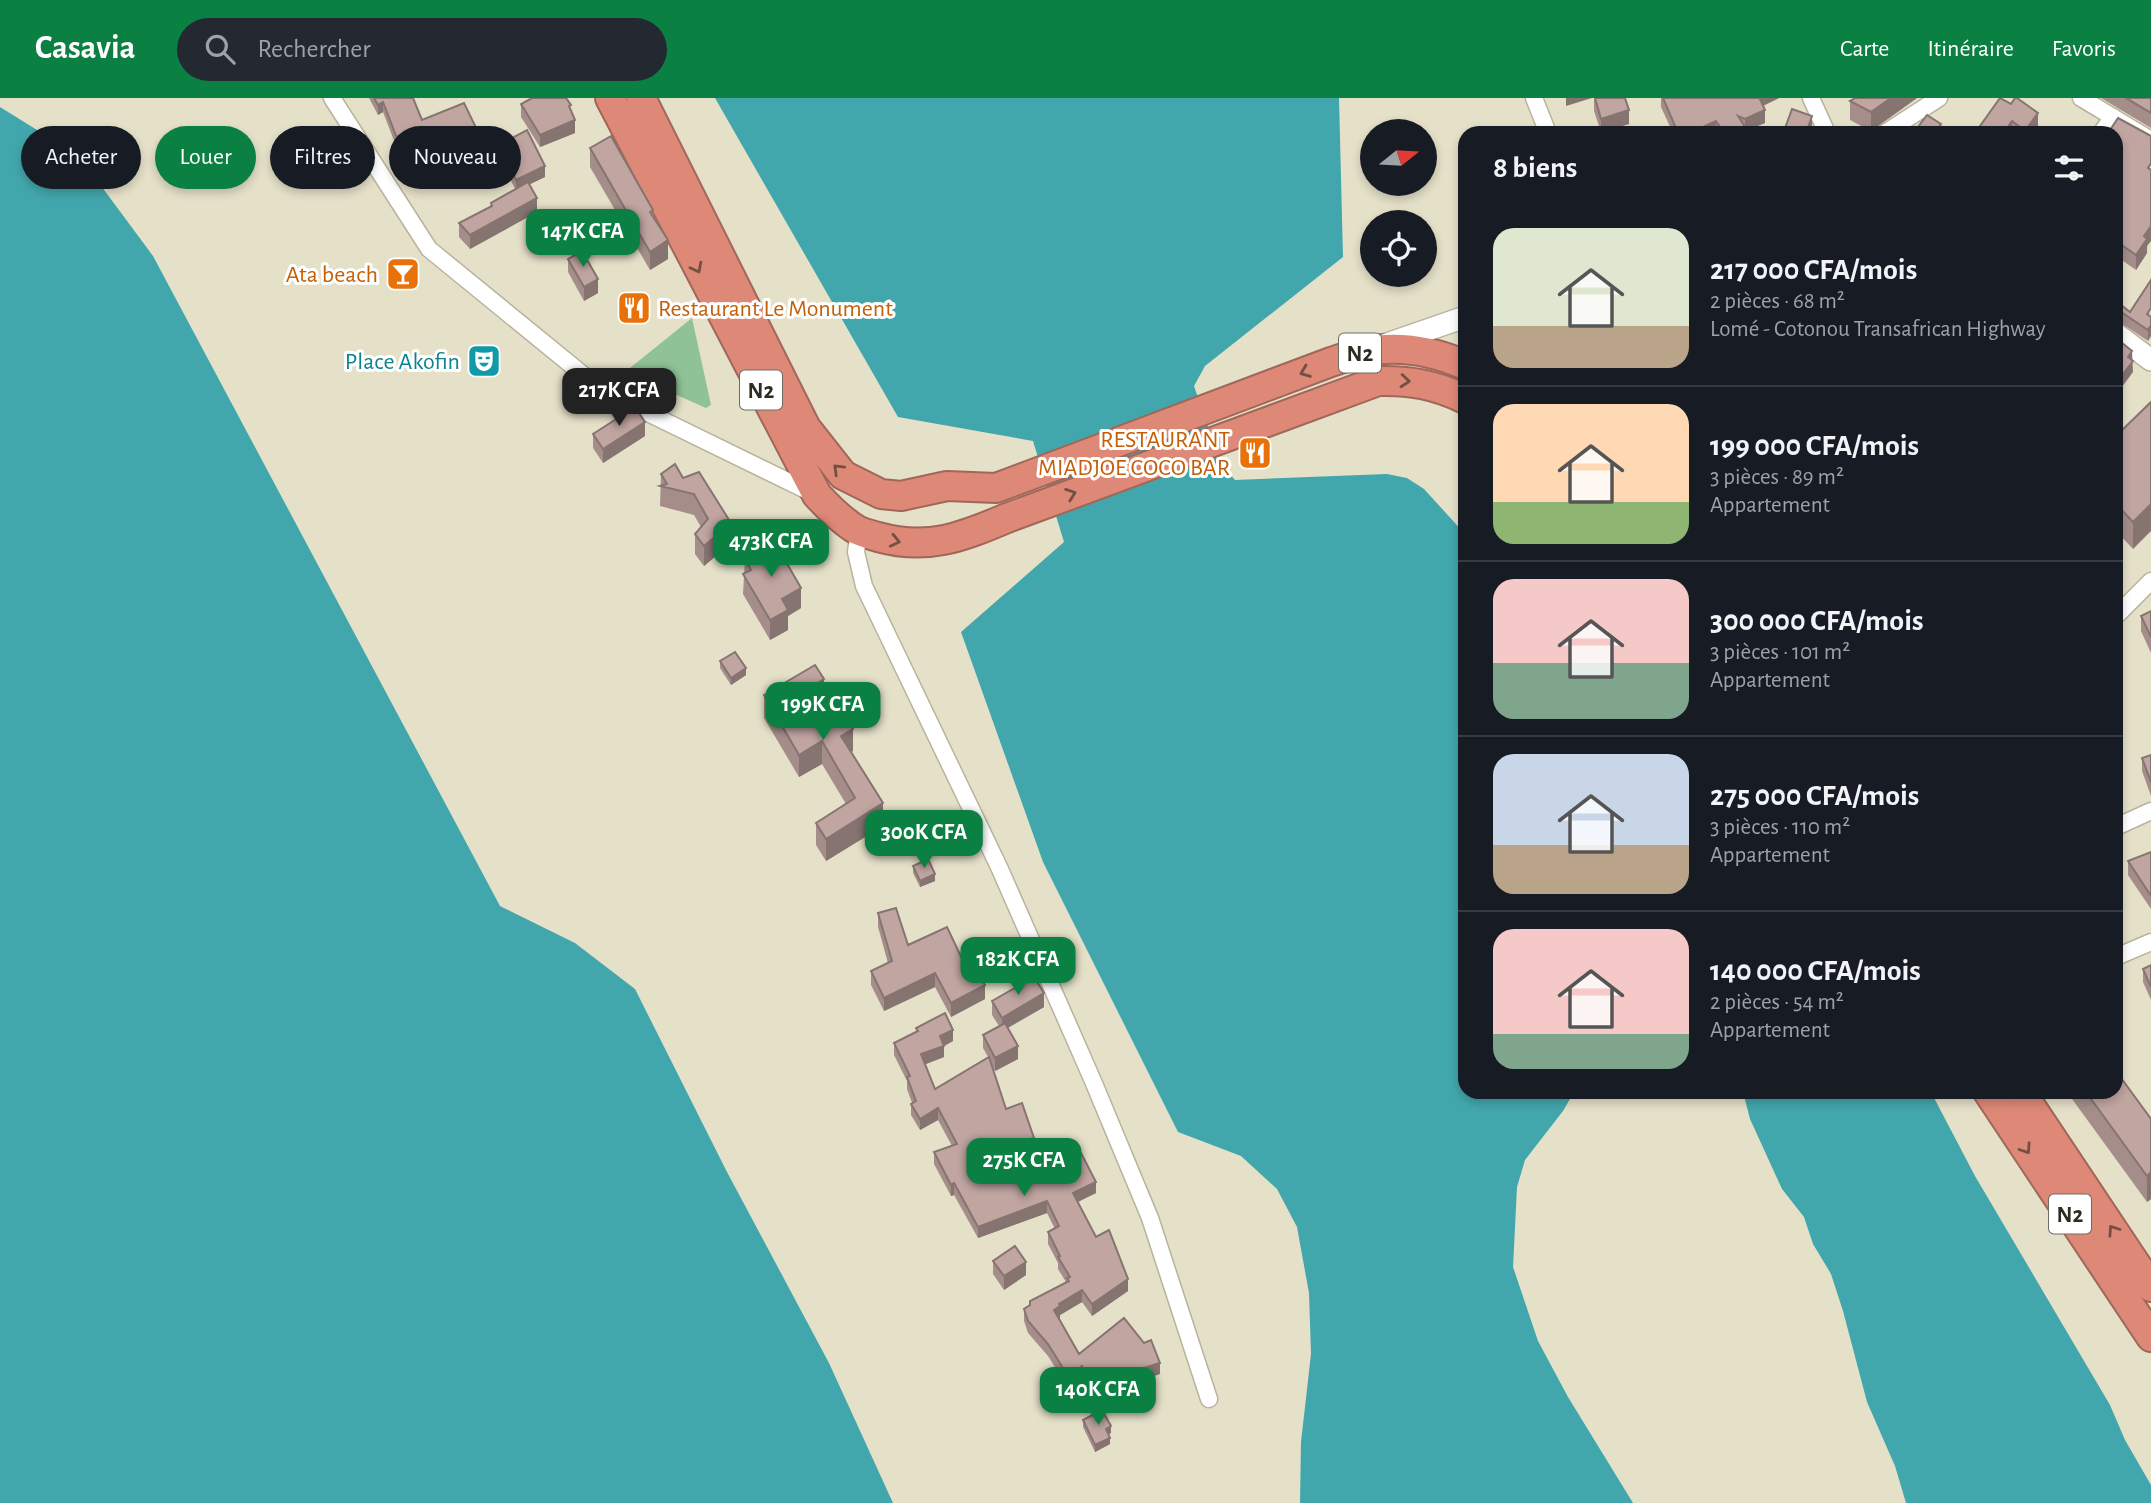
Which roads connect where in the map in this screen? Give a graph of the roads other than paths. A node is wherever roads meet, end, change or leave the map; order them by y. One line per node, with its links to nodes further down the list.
1 (332, 98): 20 (street)
2 (610, 98): 20 (highway, N2, one-way to 20)
3 (641, 98): 16 (highway, N2, one-way to 3)
4 (1534, 98): 9 (street)
5 (1811, 98): 10 (street)
6 (1939, 98): 11 (street)
7 (2081, 98): 8 (street)
8 (2113, 117): 12 (street); 13 (street)
9 (1546, 126)
10 (1825, 126)
11 (1896, 126)
12 (2106, 126)
13 (2151, 140)
14 (1458, 319): 16 (street)
15 (2123, 338): 17 (street)
16 (1369, 351): 18 (highway, N2)
17 (2148, 353)
18 (1458, 362)
19 (1458, 396): 21 (highway, N2, one-way to 19)
20 (817, 495): 21 (highway, N2)
21 (859, 531): 32 (street)
22 (2151, 580): 23 (street)
23 (2123, 609)
24 (2151, 811): 25 (street)
25 (2123, 824)
26 (2151, 942): 27 (street)
27 (2123, 954)
28 (1993, 1099): 31 (highway, N2, one-way to 31)
29 (2026, 1099): 30 (highway, N2, one-way to 29)
30 (2151, 1287)
31 (2151, 1337)
32 (1209, 1399)

